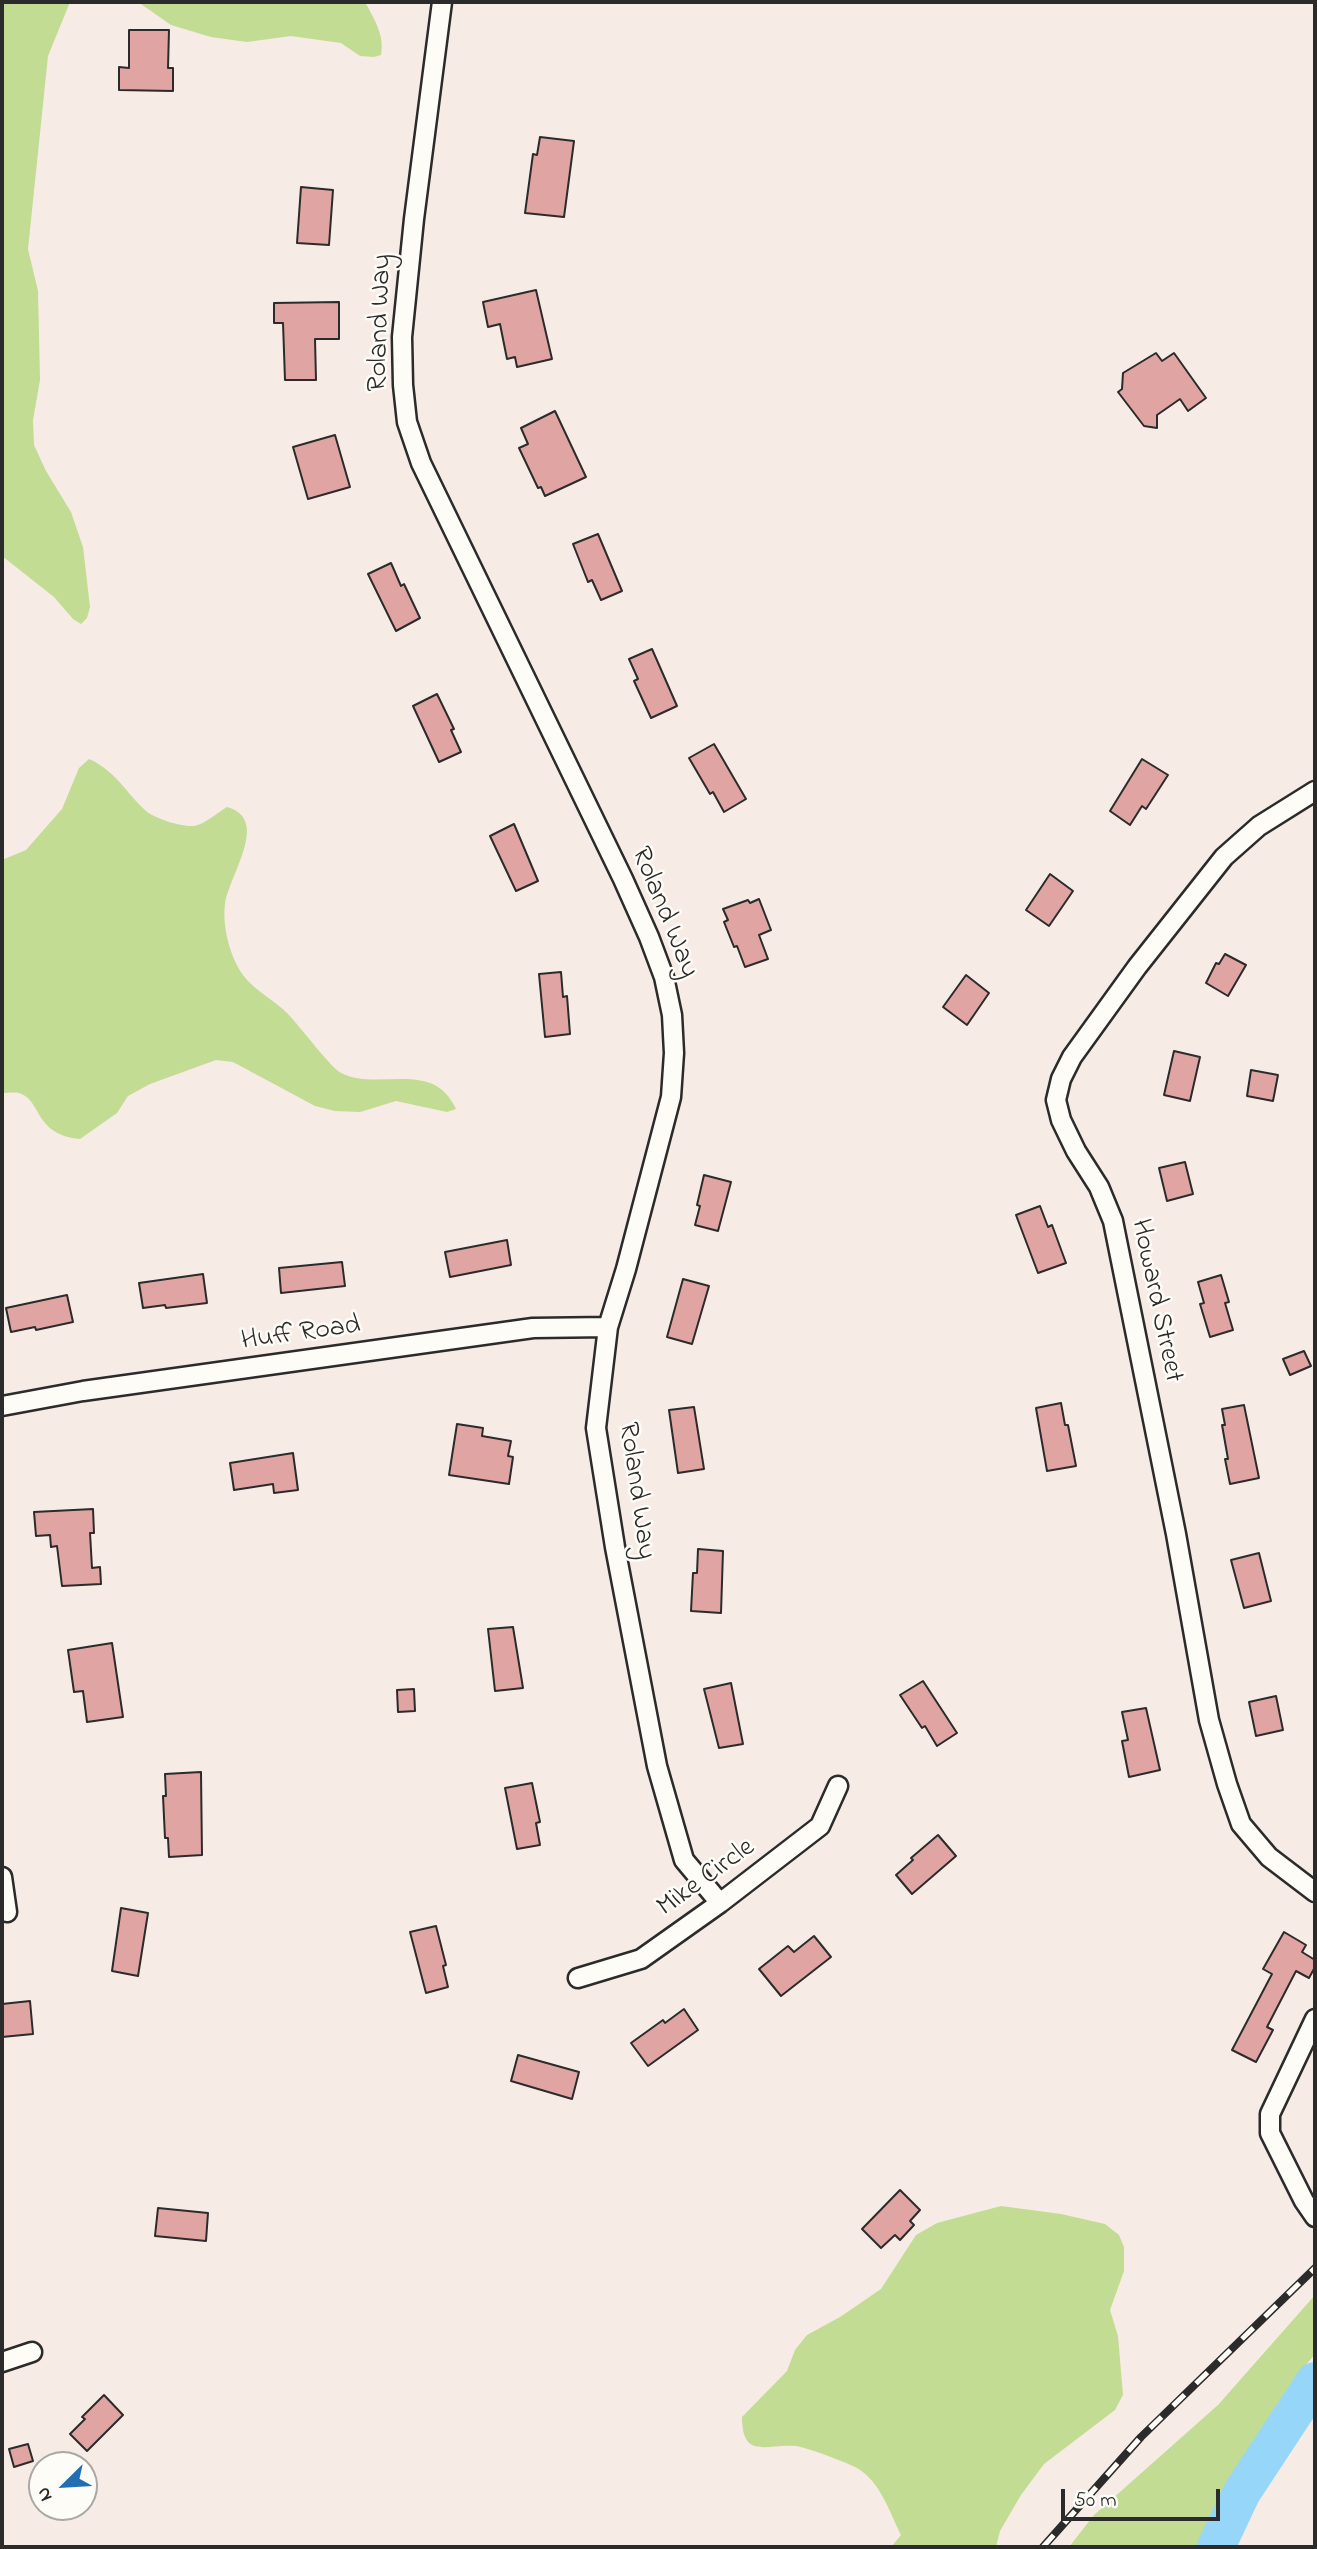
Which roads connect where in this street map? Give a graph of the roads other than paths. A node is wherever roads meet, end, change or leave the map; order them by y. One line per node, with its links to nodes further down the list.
1 (442, 2): 3 (street, Roland Way)
2 (1315, 791): 7 (street, Howard Street)
3 (608, 1327): 4 (street, Huff Road); 8 (street, Roland Way)
4 (2, 1406)
5 (838, 1786): 8 (street, Mike Circle)
6 (2, 1877): 9 (street)
7 (1315, 1892)
8 (720, 1903): 10 (street, Mike Circle)
9 (7, 1912)
10 (578, 1978)
11 (1315, 2019): 12 (street)
12 (1315, 2217)
13 (32, 2352): 14 (street)
14 (2, 2362)

